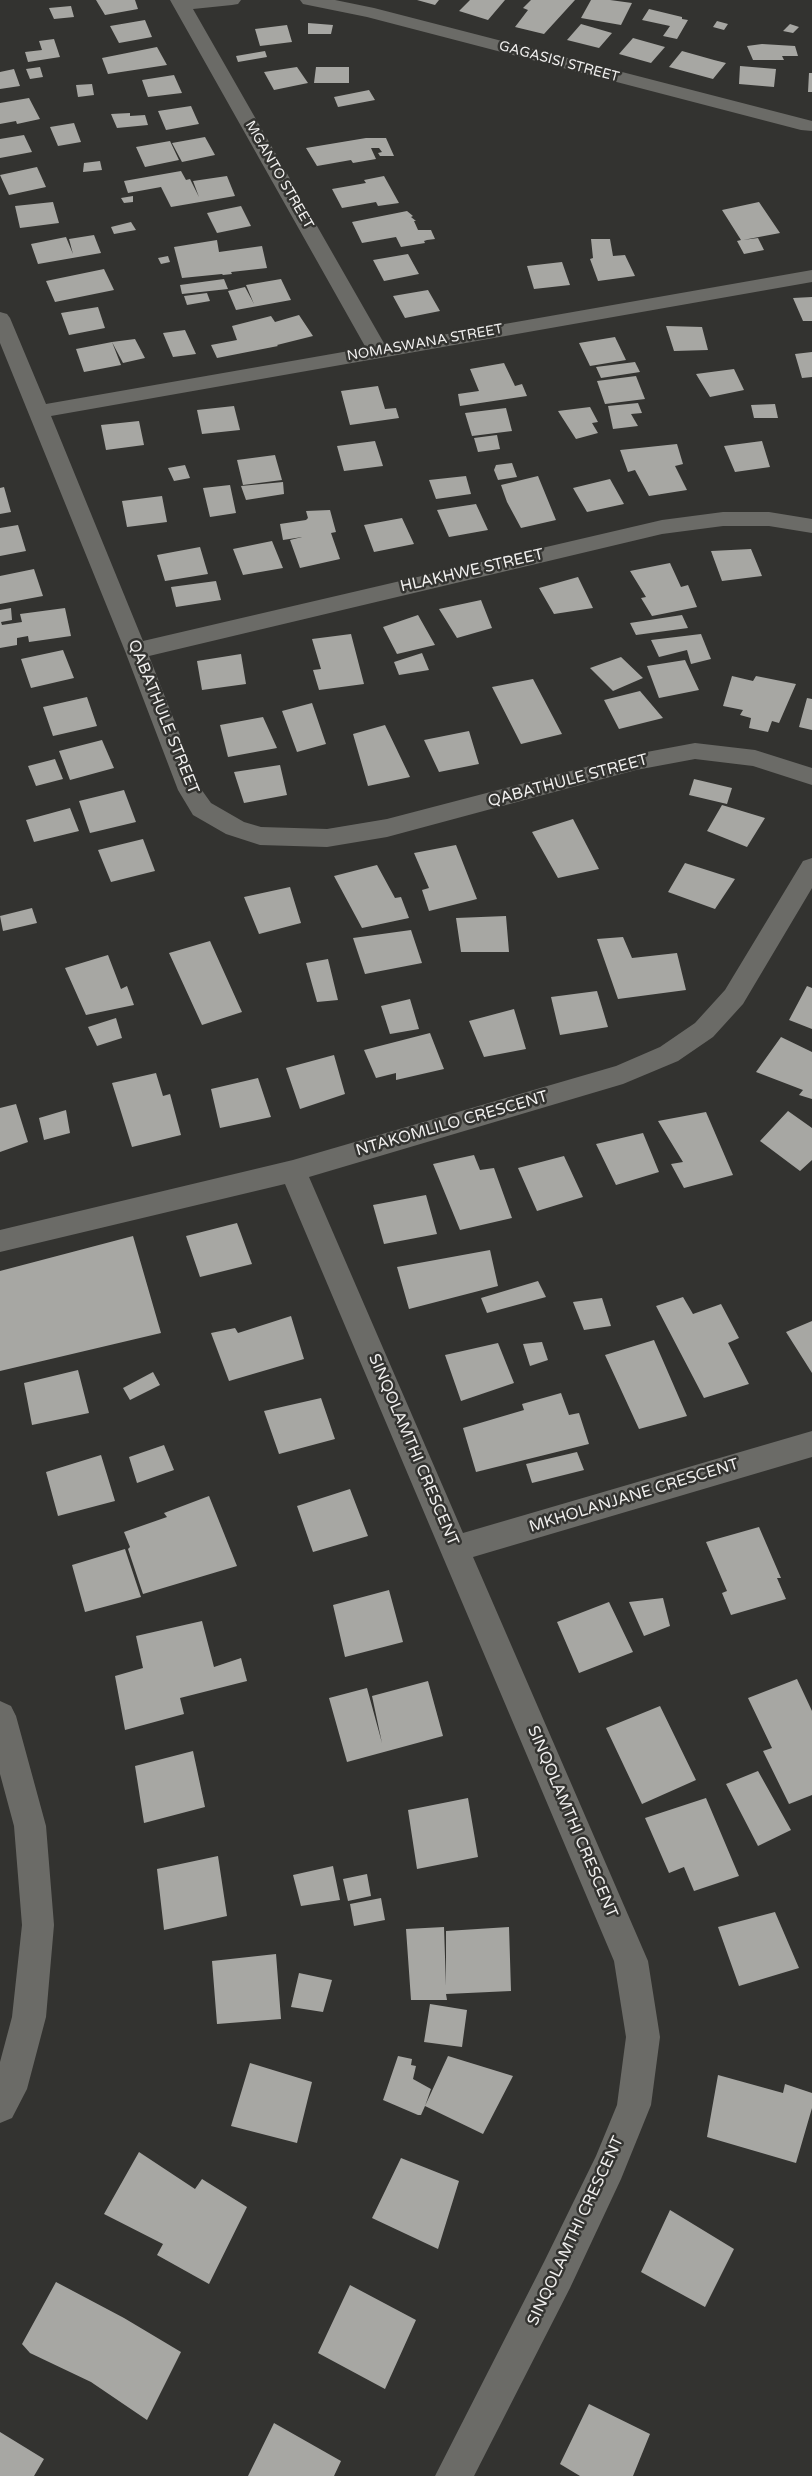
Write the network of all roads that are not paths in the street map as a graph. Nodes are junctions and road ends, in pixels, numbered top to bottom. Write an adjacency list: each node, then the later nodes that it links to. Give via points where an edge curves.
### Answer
1 (232, 0): 3 (street)
2 (309, 0): 4 (street, GAGASISI STREET, via 378,15)
3 (181, 2): 7 (street, MGANTO STREET)
4 (809, 130)
5 (812, 276): 7 (street, NOMASWANA STREET)
6 (0, 318): 8 (street, QABATHULE STREET)
7 (378, 351): 8 (street, NOMASWANA STREET)
8 (39, 412): 10 (street, QABATHULE STREET)
9 (812, 526): 10 (street, HLAKHWE STREET, via 769,519 723,519 662,527)
10 (136, 651): 11 (street, QABATHULE STREET, via 190,790 202,809 235,828 260,836 326,838 387,828 636,762 695,751 746,756)
11 (812, 777)
12 (812, 867): 13 (street, NTAKOMLILO CRESCENT, via 734,997 704,1030 669,1054 623,1074)
13 (292, 1171): 14 (street, NTAKOMLILO CRESCENT); 16 (street, SINQOLAMTHI CRESCENT)
14 (0, 1241)
15 (812, 1444): 16 (street, MKHOLANJANE CRESCENT)
16 (456, 1549): 19 (street, SINQOLAMTHI CRESCENT, via 631,1961 644,2037 634,2105 609,2168)
17 (0, 1716): 18 (street, via 30,1826 38,1926 30,2017 10,2089)
18 (0, 2106)
19 (454, 2476)

